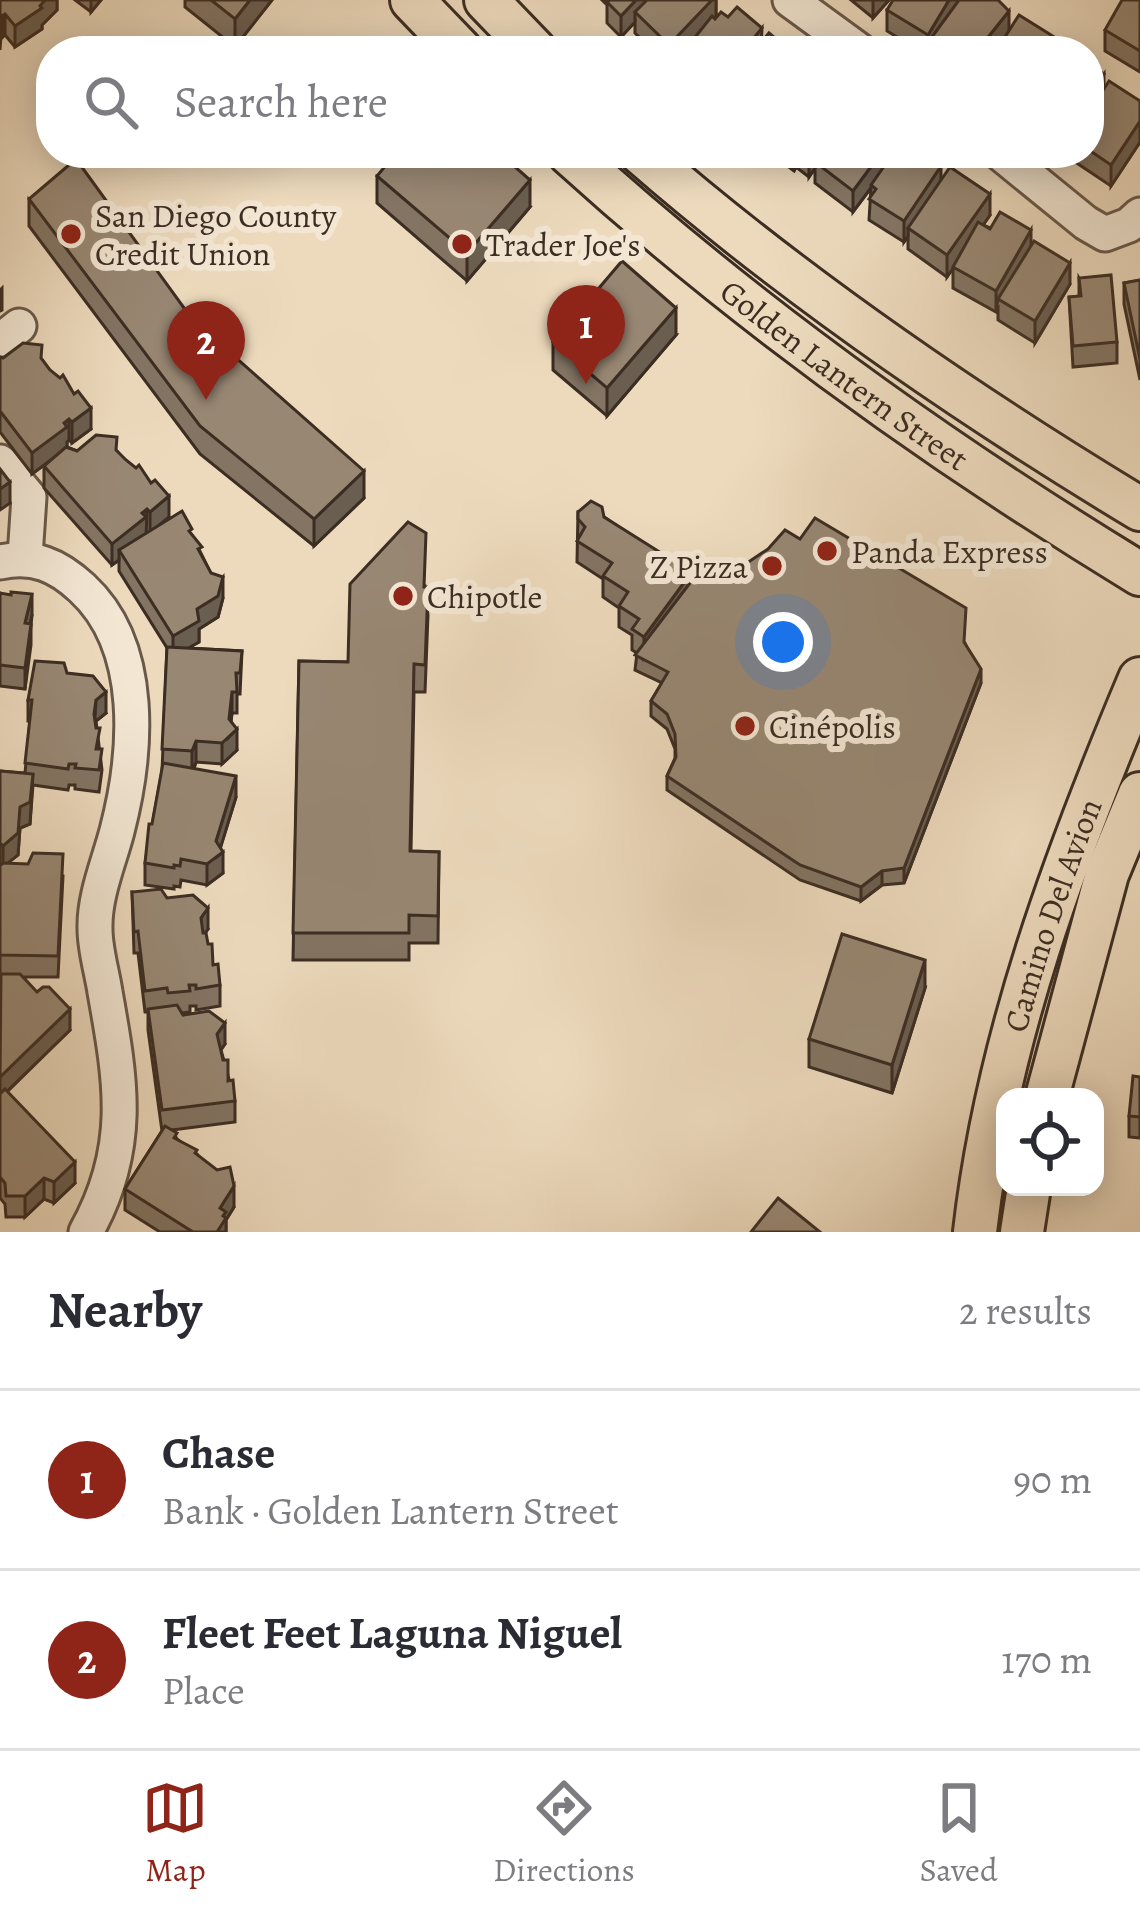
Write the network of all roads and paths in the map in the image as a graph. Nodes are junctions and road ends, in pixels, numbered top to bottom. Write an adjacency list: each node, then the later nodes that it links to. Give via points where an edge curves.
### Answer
1 (412, 0): 4 (main road)
2 (790, 0): 6 (street)
3 (499, 5): 5 (main road)
4 (447, 36)
5 (523, 36)
6 (839, 36)
7 (587, 168): 14 (main road, Golden Lantern Street, via 736,296)
8 (658, 168): 12 (main road, Golden Lantern Street, via 884,342)
9 (1018, 168): 10 (street, via 1106,234)
10 (1140, 215)
11 (0, 462): 13 (street, via 29,497)
12 (1140, 509)
13 (13, 560): 19 (street, via 62,570 91,597 118,636 129,680 127,771 94,927 122,1101 120,1141)
14 (1140, 574)
15 (1140, 679): 20 (main road, Camino Del Avion, via 1031,963 982,1168)
16 (1140, 794): 17 (main road, Camino Del Avion, via 1107,874)
17 (1049, 1088)
18 (1028, 1196): 21 (main road)
19 (86, 1232)
20 (975, 1232)
21 (1022, 1232)

